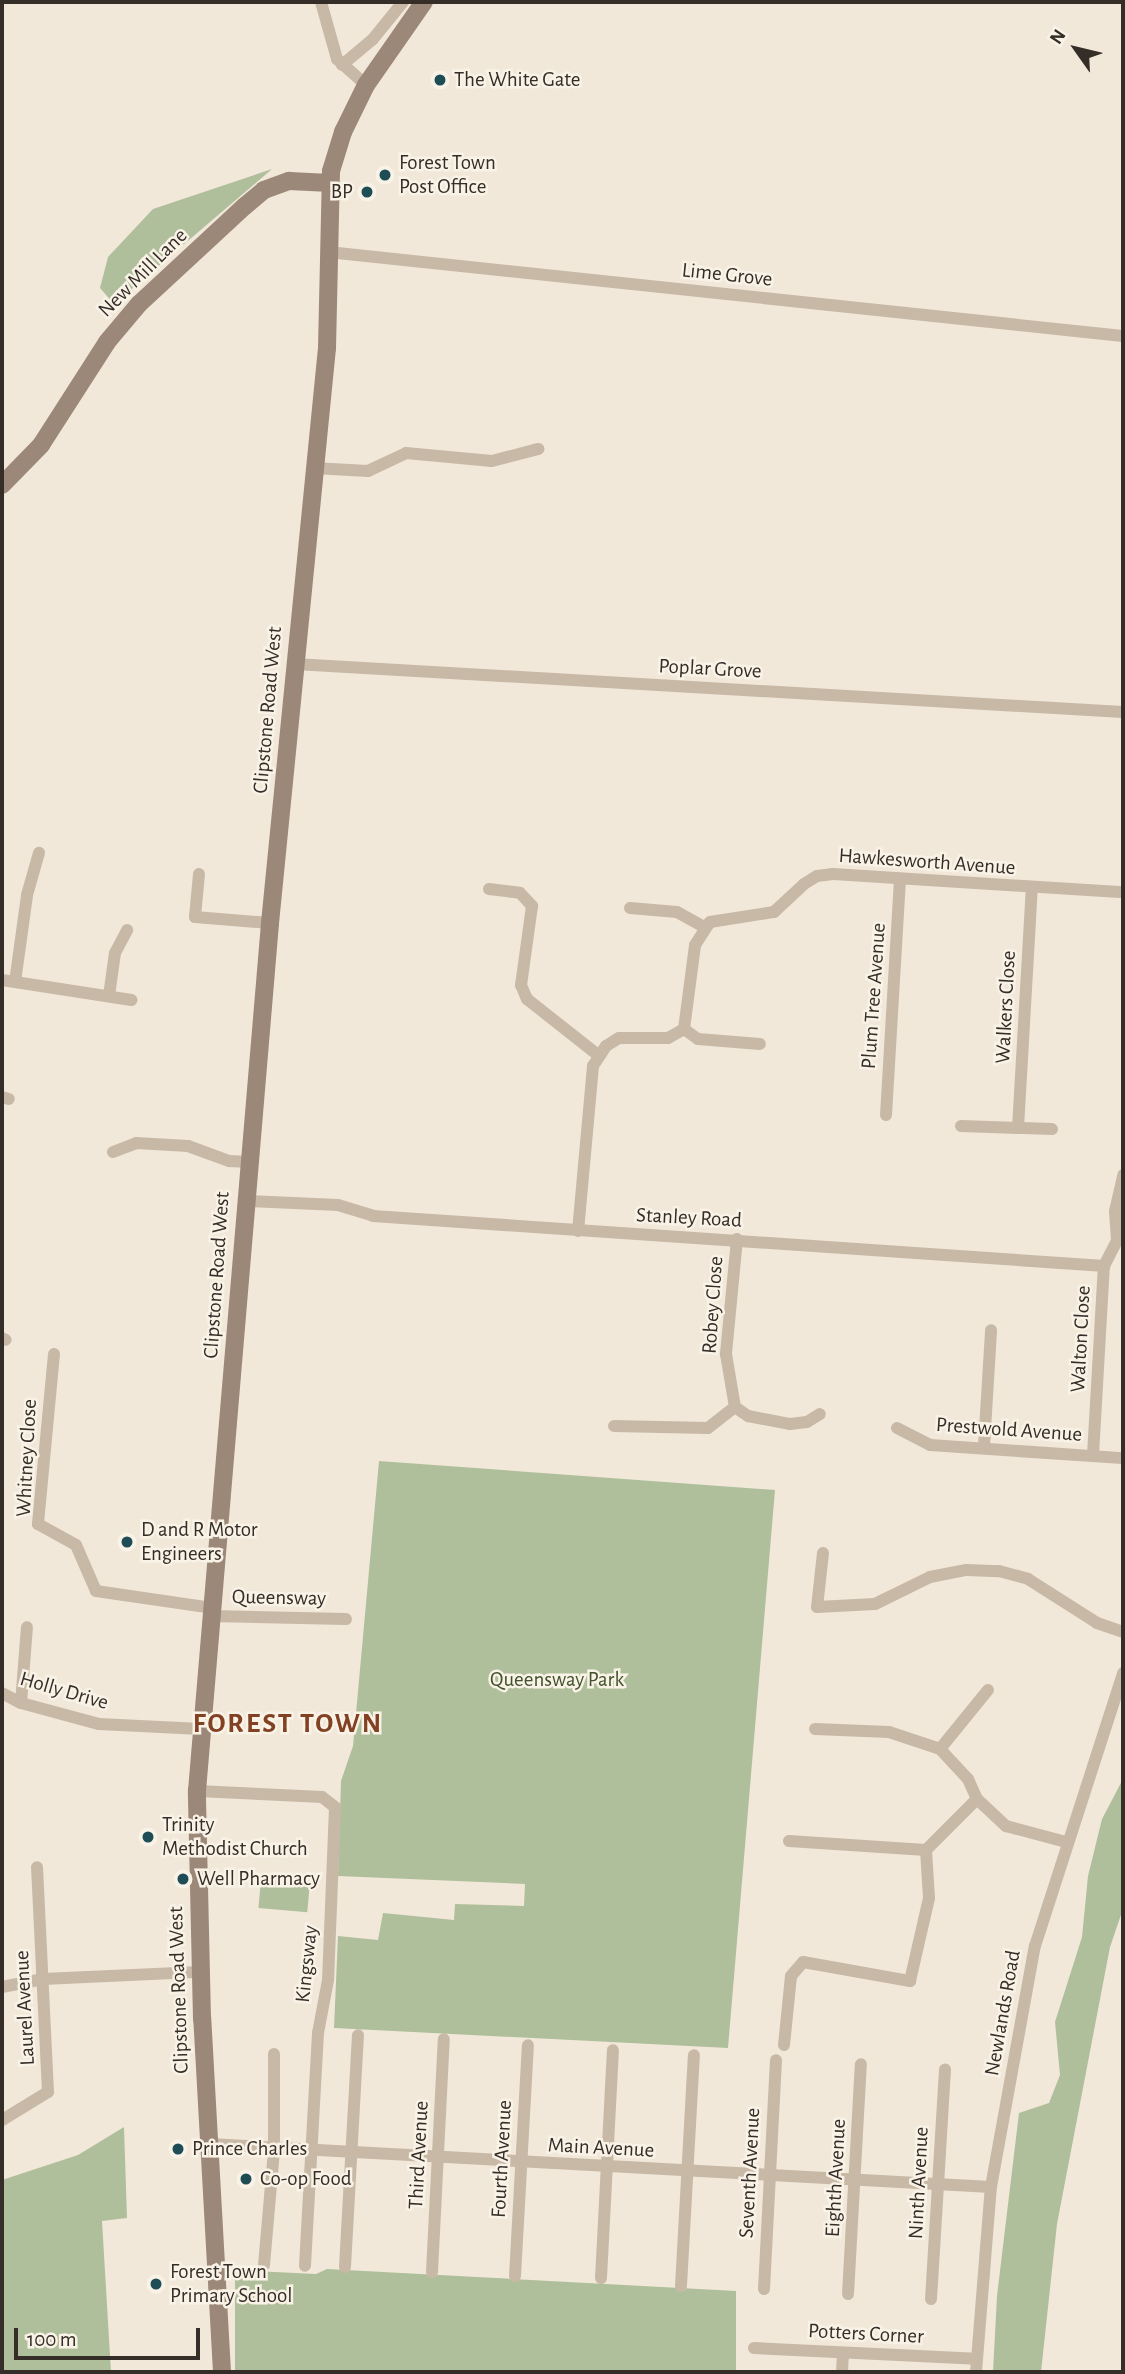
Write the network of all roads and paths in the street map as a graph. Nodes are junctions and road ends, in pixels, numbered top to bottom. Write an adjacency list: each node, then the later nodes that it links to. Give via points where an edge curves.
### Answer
1 (321, 2): 4 (street, via 328,37)
2 (403, 2): 4 (street)
3 (424, 2): 5 (main road, Clipstone Road West)
4 (342, 65): 5 (street)
5 (366, 86): 6 (main road, Clipstone Road West, via 343,132)
6 (330, 183): 7 (main road, Clipstone Road West); 11 (main road, New Mill Lane, via 289,181 264,190 245,206 139,304 107,342 41,445)
7 (328, 252): 8 (street, Lime Grove); 10 (main road, Clipstone Road West, via 327,348)
8 (1123, 336)
9 (538, 449): 10 (street, via 492,461 406,453 368,471)
10 (313, 468): 12 (main road, Clipstone Road West)
11 (2, 485)
12 (295, 664): 13 (street, Poplar Grove); 21 (main road, Clipstone Road West)
13 (1123, 712)
14 (39, 853): 25 (street, via 27,895)
15 (199, 874): 21 (street, via 195,917)
16 (900, 880): 17 (street, Hawkesworth Avenue); 22 (street, Hawkesworth Avenue, via 817,876 775,912 744,919 721,918); 31 (street, Plum Tree Avenue)
17 (1032, 888): 19 (street, Hawkesworth Avenue); 33 (street, Walkers Close)
18 (489, 889): 30 (street, via 520,892 532,906 522,985 527,999)
19 (1123, 892)
20 (630, 908): 22 (street, via 677,912)
21 (270, 923): 36 (main road, Clipstone Road West)
22 (704, 927): 28 (street, via 695,945)
23 (127, 930): 26 (street, via 116,953)
24 (2, 980): 25 (street)
25 (15, 982): 26 (street)
26 (109, 996): 27 (street)
27 (131, 1000)
28 (684, 1029): 29 (street, via 698,1039); 30 (street, via 668,1038 619,1038)
29 (760, 1044)
30 (598, 1055): 39 (street, via 591,1077)
31 (886, 1115)
32 (961, 1126): 33 (street)
33 (1018, 1128): 34 (street)
34 (1052, 1129)
35 (113, 1152): 36 (street, via 136,1143 187,1146)
36 (249, 1163): 38 (main road, Clipstone Road West)
37 (1123, 1175): 41 (street)
38 (246, 1201): 39 (street, Stanley Road, via 338,1205 373,1216); 53 (main road, Clipstone Road West)
39 (578, 1231): 40 (street, Stanley Road)
40 (737, 1240): 42 (street, Stanley Road); 45 (street, Robey Close, via 726,1354)
41 (1118, 1255): 42 (street)
42 (1104, 1266): 50 (street, Walton Close)
43 (991, 1330): 49 (street)
44 (54, 1354): 53 (street, Whitney Close, via 38,1524 76,1545 96,1591)
45 (735, 1406): 46 (street, via 748,1416 779,1423 807,1422); 47 (street, via 708,1428)
46 (820, 1414)
47 (614, 1426)
48 (897, 1428): 49 (street, Prestwold Avenue, via 930,1445)
49 (984, 1446): 50 (street, Prestwold Avenue)
50 (1093, 1455): 51 (street, Prestwold Avenue)
51 (1123, 1458)
52 (823, 1553): 56 (street, via 817,1607 875,1604 930,1577 966,1570 999,1571 1028,1579 1097,1623)
53 (211, 1612): 54 (street, Queensway); 61 (main road, Clipstone Road West)
54 (346, 1619)
55 (27, 1627): 60 (street)
56 (1123, 1632)
57 (1123, 1673): 67 (street, Newlands Road)
58 (988, 1690): 63 (street)
59 (2, 1693): 60 (street, Holly Drive)
60 (21, 1703): 61 (street, Holly Drive, via 99,1724)
61 (201, 1729): 64 (main road, Clipstone Road West)
62 (815, 1729): 63 (street, via 889,1732)
63 (940, 1749): 65 (street, via 968,1779)
64 (197, 1791): 70 (main road, Clipstone Road West); 86 (street, Kingsway, via 322,1797 335,1807)
65 (977, 1799): 67 (street, via 1006,1826); 68 (street)
66 (789, 1841): 68 (street)
67 (1066, 1842): 95 (street, Newlands Road, via 1035,1946)
68 (926, 1850): 76 (street, via 929,1898 910,1980 803,1962 791,1976)
69 (37, 1867): 71 (street, Laurel Avenue)
70 (200, 1972): 71 (street); 84 (main road, Clipstone Road West)
71 (43, 1979): 72 (street); 83 (street, Laurel Avenue, via 48,2092)
72 (2, 1987)
73 (358, 2035): 87 (street)
74 (444, 2039): 88 (street, Third Avenue)
75 (528, 2045): 89 (street, Fourth Avenue)
76 (784, 2045)
77 (612, 2050): 90 (street)
78 (274, 2054): 85 (street)
79 (694, 2055): 91 (street)
80 (776, 2060): 92 (street, Seventh Avenue)
81 (861, 2064): 93 (street, Eighth Avenue)
82 (945, 2069): 94 (street, Ninth Avenue)
83 (2, 2120)
84 (209, 2144): 85 (street, Main Avenue); 109 (main road, Clipstone Road West)
85 (274, 2151): 86 (street, Main Avenue); 96 (street)
86 (314, 2153): 87 (street, Main Avenue); 97 (street, Kingsway)
87 (352, 2155): 88 (street, Main Avenue); 98 (street)
88 (439, 2159): 89 (street, Main Avenue); 99 (street, Third Avenue)
89 (522, 2163): 90 (street, Main Avenue); 100 (street, Fourth Avenue)
90 (606, 2168): 91 (street, Main Avenue); 101 (street)
91 (687, 2172): 92 (street, Main Avenue); 102 (street)
92 (770, 2176): 93 (street, Main Avenue); 103 (street, Seventh Avenue)
93 (856, 2180): 94 (street, Main Avenue); 104 (street, Eighth Avenue)
94 (938, 2185): 95 (street, Main Avenue); 105 (street, Ninth Avenue)
95 (991, 2187): 108 (street, Newlands Road)
96 (264, 2265)
97 (305, 2266)
98 (345, 2267)
99 (432, 2272)
100 (515, 2276)
101 (601, 2278)
102 (681, 2286)
103 (764, 2289)
104 (848, 2294)
105 (931, 2299)
106 (754, 2348): 107 (street, Potters Corner)
107 (843, 2353): 108 (street, Potters Corner); 110 (street)
108 (976, 2366)
109 (222, 2372)
110 (842, 2372)

